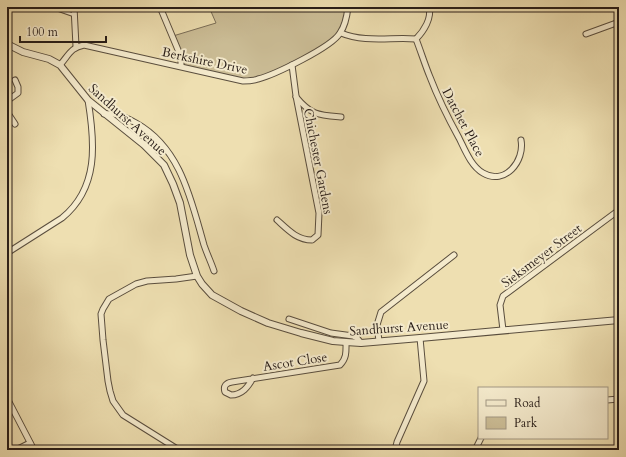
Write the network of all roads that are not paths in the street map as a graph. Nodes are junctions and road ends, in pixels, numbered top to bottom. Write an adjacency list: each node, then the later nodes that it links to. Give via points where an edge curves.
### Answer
1 (51, 7): 6 (lane)
2 (74, 7): 6 (street)
3 (160, 7): 15 (street, via 181,57)
4 (348, 7): 8 (street)
5 (429, 7): 10 (street, via 426,25)
6 (74, 16): 12 (street)
7 (619, 22): 9 (street)
8 (341, 33): 10 (street, via 371,39); 14 (street, Berkshire Drive, via 333,42)
9 (586, 34)
10 (416, 39): 24 (street, Datchet Place, via 438,96 475,167 489,176 499,177 507,174 519,161 522,152)
11 (7, 44): 13 (street)
12 (76, 46): 13 (street); 15 (street, Berkshire Drive, via 84,44)
13 (60, 64): 18 (street, Sandhurst Avenue)
14 (292, 64): 15 (street, Berkshire Drive, via 258,80 243,81); 17 (street, Chichester Gardens)
15 (181, 66)
16 (15, 80): 19 (street, via 18,93)
17 (296, 96): 22 (street, via 312,112); 26 (street, Chichester Gardens, via 319,213 318,235 312,240 298,237)
18 (88, 100): 21 (street, Sandhurst Avenue); 27 (street, via 93,152 90,176 81,198 62,218)
19 (7, 101)
20 (7, 112): 23 (street)
21 (104, 114): 29 (street, via 118,114 138,124 168,153 183,179); 30 (street, Sandhurst Avenue, via 144,145 164,165 180,203 190,255)
22 (341, 116)
23 (15, 124)
24 (521, 140)
25 (618, 212): 33 (street, Sieksmeyer Street, via 503,296 500,305)
26 (277, 220)
27 (8, 251)
28 (454, 255): 35 (street, via 381,312 377,325)
29 (214, 271)
30 (197, 276): 36 (street, Sandhurst Avenue, via 212,295 240,311 301,333); 47 (street, via 136,284 110,299 101,314 110,391 117,407 123,415)
31 (289, 319): 37 (street, via 331,333 353,336)
32 (619, 320): 33 (street, Sandhurst Avenue)
33 (502, 330): 34 (street, Sandhurst Avenue)
34 (420, 338): 35 (street, Sandhurst Avenue); 48 (street, via 424,380)
35 (379, 341): 37 (street, Sandhurst Avenue)
36 (346, 342): 37 (street, Sandhurst Avenue); 38 (street, Ascot Close, via 346,356 340,365)
37 (361, 342)
38 (253, 378): 38 (street, Ascot Close, via 227,383 224,387 225,392 230,395 240,394 246,390)
39 (7, 398): 42 (street)
40 (619, 399): 41 (street)
41 (608, 400)
42 (9, 409): 44 (street)
43 (480, 439): 49 (street)
44 (30, 443): 45 (street); 46 (street)
45 (16, 450)
46 (34, 450)
47 (179, 450)
48 (395, 450)
49 (475, 450)

